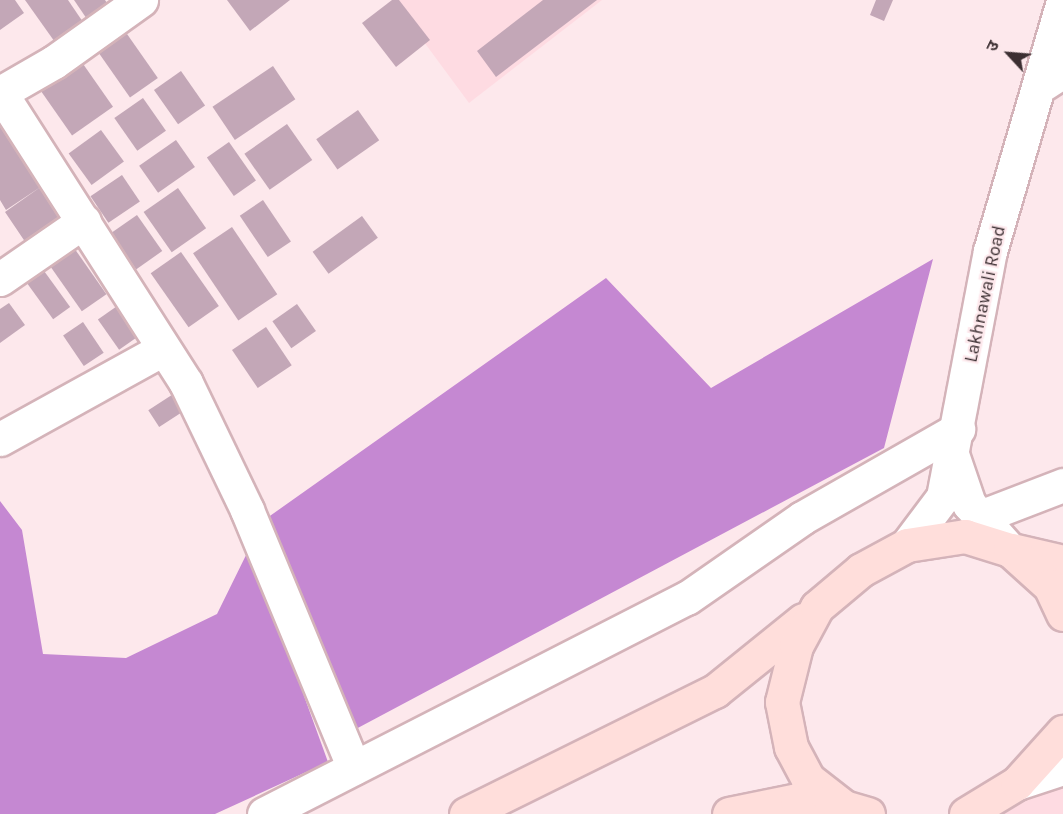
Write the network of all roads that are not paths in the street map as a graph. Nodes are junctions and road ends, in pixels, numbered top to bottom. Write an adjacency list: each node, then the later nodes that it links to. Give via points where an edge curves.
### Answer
1 (141, 0): 5 (street, via 54,62)
2 (1063, 2): 3 (street, Lakhnawali Road)
3 (1059, 31): 4 (street, Lakhnawali Road)
4 (1052, 79): 10 (street, Lakhnawali Road, via 990,251)
5 (0, 93): 6 (street)
6 (84, 221): 7 (street); 8 (street)
7 (0, 279)
8 (163, 349): 9 (street); 19 (street, via 186,383 248,510)
9 (0, 439)
10 (956, 443): 12 (street, via 969,504); 13 (street, Lakhnawali Road, via 943,497); 19 (street, via 802,518 687,598)
11 (1063, 485): 12 (street)
12 (980, 517): 14 (street)
13 (907, 545): 14 (main road, via 965,536); 16 (main road, via 861,570)
14 (1011, 550): 15 (main road); 17 (main road, via 1050,586)
15 (1063, 562)
16 (818, 607): 20 (main road, via 796,646 782,702 791,747 808,778); 23 (main road, via 767,653 715,691)
17 (1063, 614)
18 (1062, 741): 21 (main road, via 1017,783)
19 (354, 768): 22 (street)
20 (856, 810): 24 (main road, via 797,800)
21 (980, 810)
22 (264, 814)
23 (466, 814)
24 (729, 814)

